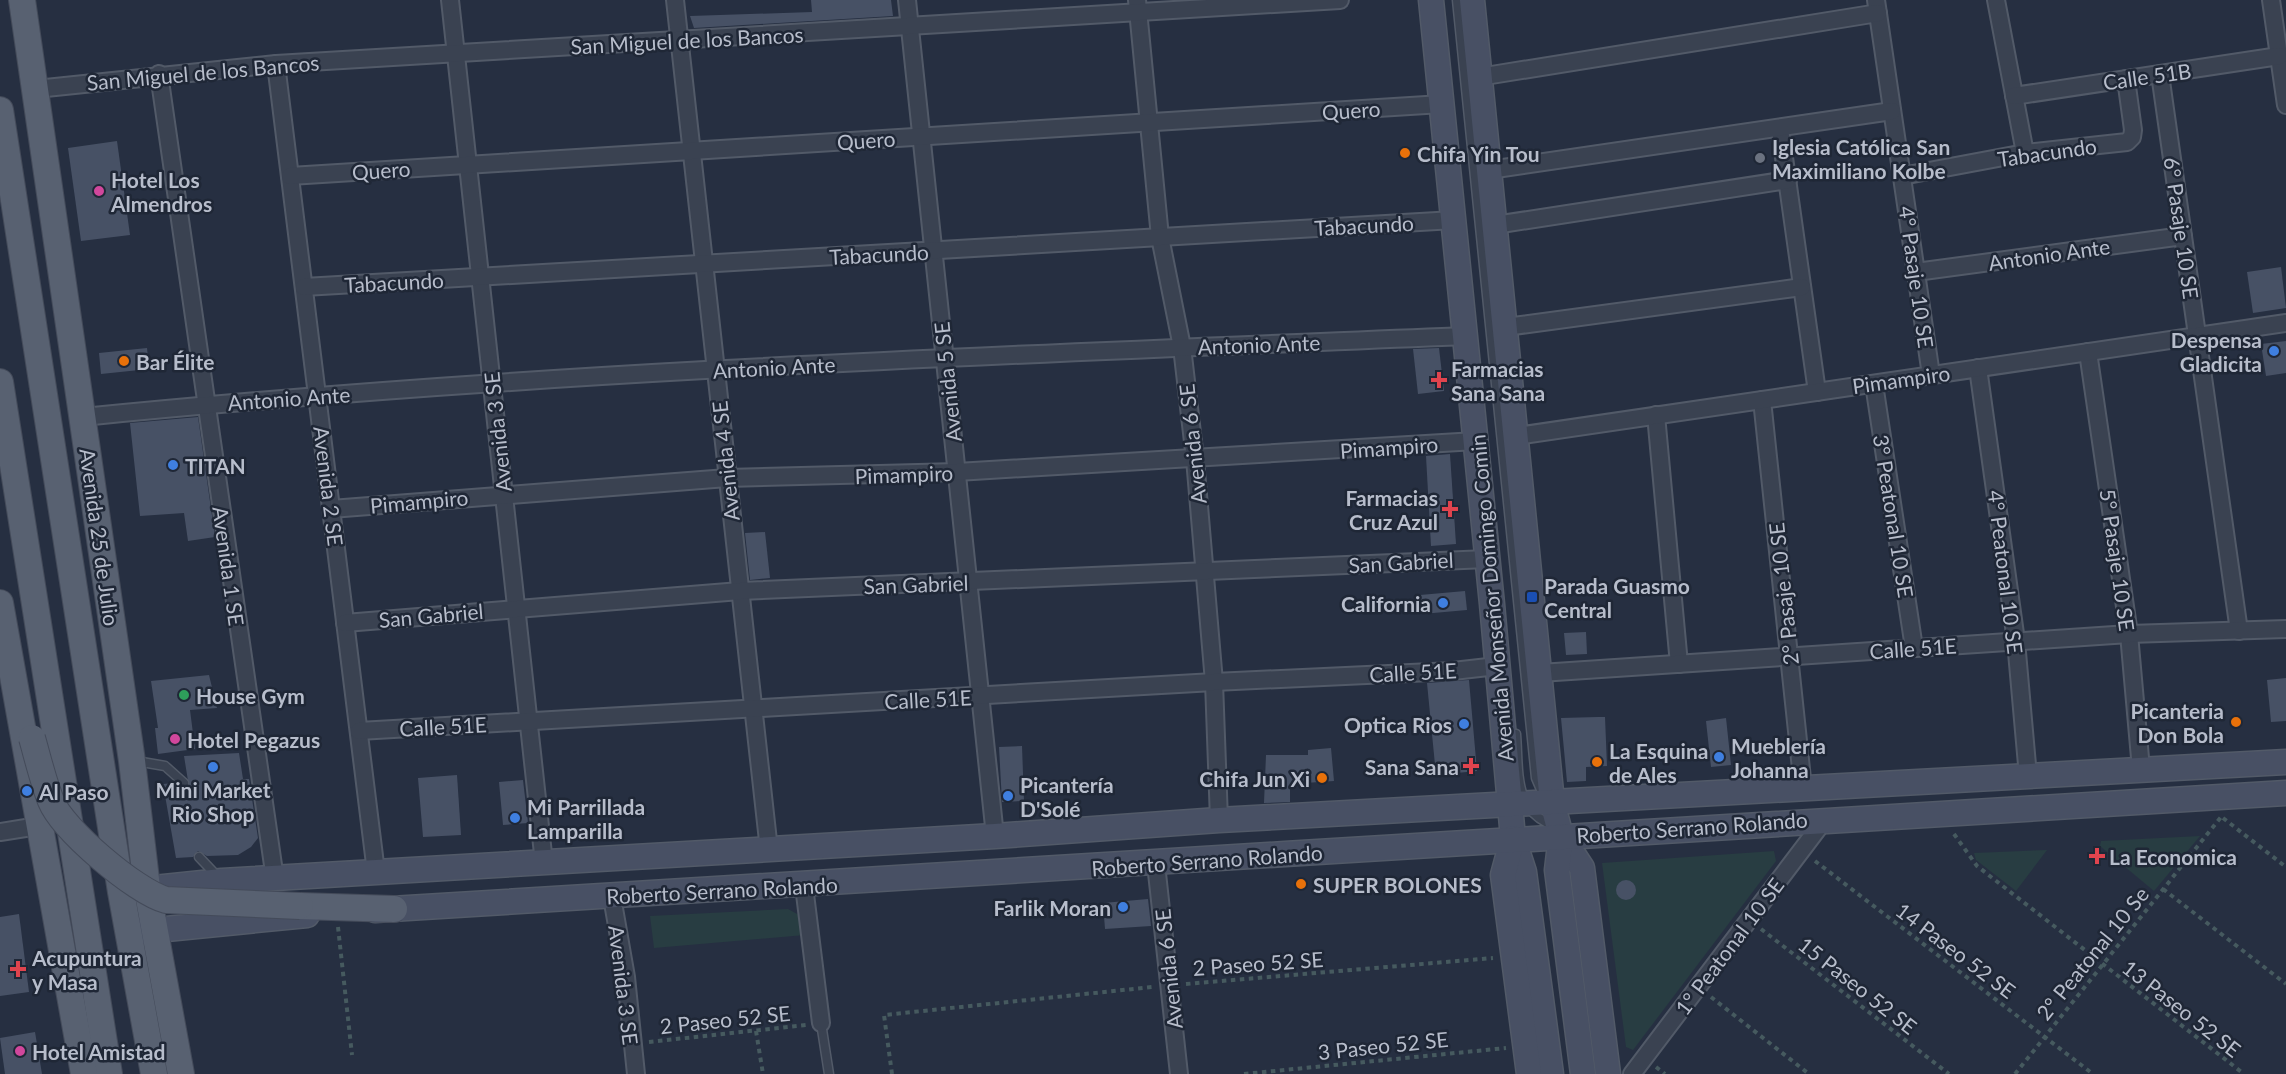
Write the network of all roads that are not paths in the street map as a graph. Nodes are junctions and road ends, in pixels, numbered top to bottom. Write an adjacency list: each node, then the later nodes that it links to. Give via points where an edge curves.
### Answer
1 (22, 0): 23 (main road, Avenida 25 de Julio)
2 (450, 0): 16 (street, Avenida 3 SE)
3 (675, 0): 15 (street, Avenida 4 SE)
4 (907, 0): 14 (street, Avenida 5 SE)
5 (1340, 0): 12 (street, San Miguel de los Bancos)
6 (1431, 0): 25 (main road, Avenida Monseñor Domingo Comin)
7 (1440, 0): 74 (lane, Avenida Monseñor Domingo Comin)
8 (1457, 0): 111 (lane, Avenida Monseñor Domingo Comin, via 1536,778)
9 (1472, 0): 21 (main road, Avenida Monseñor Domingo Comin)
10 (1996, 0): 24 (street)
11 (2271, 0): 17 (street)
12 (1137, 7): 14 (street, San Miguel de los Bancos); 29 (street, Avenida 6 SE)
13 (1877, 7): 21 (street); 28 (street, 4° Pasaje 10 SE)
14 (910, 27): 15 (street, San Miguel de los Bancos); 31 (street, Avenida 5 SE)
15 (679, 40): 16 (street, San Miguel de los Bancos); 32 (street, Avenida 4 SE)
16 (455, 53): 18 (street, San Miguel de los Bancos); 34 (street, Avenida 3 SE)
17 (2279, 56): 20 (street, Calle 51B); 26 (street)
18 (276, 64): 19 (street, San Miguel de los Bancos); 36 (street, Avenida 2 SE)
19 (159, 74): 23 (street, San Miguel de los Bancos); 65 (street, Avenida 1 SE)
20 (2160, 74): 22 (street, Calle 51B); 41 (street, 6° Pasaje 10 SE)
21 (1479, 77): 35 (main road, Avenida Monseñor Domingo Comin)
22 (2126, 79): 24 (street, Calle 51B); 33 (street, Tabacundo, via 2133,130 2127,141)
23 (36, 89): 68 (main road, Avenida 25 de Julio)
24 (2014, 96): 33 (street)
25 (1442, 104): 29 (street, Quero); 39 (main road, Avenida Monseñor Domingo Comin)
26 (2286, 105)
27 (0, 110): 129 (main road, Avenida 25 de Julio)
28 (1892, 111): 30 (street); 37 (street, 4° Pasaje 10 SE)
29 (1149, 122): 31 (street, Quero); 42 (street, Avenida 6 SE)
30 (1780, 129): 35 (street); 38 (street)
31 (921, 136): 32 (street, Quero); 43 (street, Avenida 5 SE)
32 (691, 151): 34 (street, Quero); 44 (street, Avenida 4 SE)
33 (2025, 153): 37 (street, Tabacundo)
34 (468, 165): 36 (street, Quero); 46 (street, Avenida 3 SE)
35 (1489, 170): 40 (main road, Avenida Monseñor Domingo Comin)
36 (290, 176): 47 (street, Avenida 2 SE)
37 (1902, 176): 45 (street, 4° Pasaje 10 SE)
38 (1788, 180): 40 (street); 48 (street)
39 (1454, 220): 42 (street, Tabacundo); 51 (main road, Avenida Monseñor Domingo Comin)
40 (1495, 225): 50 (main road, Avenida Monseñor Domingo Comin)
41 (2183, 236): 45 (street, Antonio Ante); 52 (street, 6° Pasaje 10 SE)
42 (1160, 237): 43 (street, Tabacundo); 53 (street, Avenida 6 SE)
43 (933, 250): 44 (street, Tabacundo); 55 (street, Avenida 5 SE)
44 (704, 264): 46 (street, Tabacundo); 57 (street, Avenida 4 SE)
45 (1916, 272): 58 (street, 4° Pasaje 10 SE)
46 (480, 277): 47 (street, Tabacundo); 61 (street, Avenida 3 SE)
47 (304, 287): 63 (street, Avenida 2 SE)
48 (1802, 287): 50 (street); 62 (street)
49 (2286, 323): 52 (street, Pimampiro)
50 (1506, 327): 69 (main road, Avenida Monseñor Domingo Comin)
51 (1466, 336): 53 (street, Antonio Ante); 70 (main road, Avenida Monseñor Domingo Comin)
52 (2197, 336): 54 (street, Pimampiro); 87 (street, 6° Pasaje 10 SE)
53 (1182, 347): 55 (street, Antonio Ante); 71 (street, Avenida 6 SE)
54 (2088, 352): 56 (street, Pimampiro); 88 (street, 5° Pasaje 10 SE)
55 (945, 358): 57 (street, Antonio Ante); 72 (street, Avenida 5 SE)
56 (1978, 368): 58 (street, Pimampiro); 89 (street, 4° Peatonal 10 SE)
57 (715, 370): 61 (street, Antonio Ante); 73 (street, Avenida 4 SE)
58 (1931, 375): 60 (street, Pimampiro)
59 (0, 382): 66 (main road)
60 (1874, 384): 62 (street, Pimampiro); 90 (street, 3° Peatonal 10 SE)
61 (492, 385): 63 (street, Antonio Ante); 75 (street, Avenida 3 SE)
62 (1817, 392): 64 (street, Pimampiro)
63 (317, 395): 65 (street, Antonio Ante); 77 (street, Avenida 2 SE)
64 (1762, 400): 67 (street, Pimampiro); 91 (street, 2° Pasaje 10 SE)
65 (205, 405): 68 (street, Antonio Ante); 125 (street, Avenida 1 SE)
66 (2, 410): 136 (main road)
67 (1656, 416): 69 (street, Pimampiro); 92 (street)
68 (83, 417): 102 (main road, Avenida 25 de Julio)
69 (1517, 436): 94 (main road, Avenida Monseñor Domingo Comin)
70 (1476, 441): 71 (street, Pimampiro); 78 (main road, Avenida Monseñor Domingo Comin)
71 (1195, 459): 72 (street, Pimampiro); 79 (street, Avenida 6 SE)
72 (957, 472): 73 (street, Pimampiro); 80 (street, Avenida 5 SE)
73 (727, 478): 75 (street, Pimampiro); 82 (street, Avenida 4 SE)
74 (1490, 478)
75 (503, 494): 77 (street, Pimampiro); 84 (street, Avenida 3 SE)
76 (1492, 501): 81 (lane, Avenida Monseñor Domingo Comin)
77 (331, 509): 85 (street, Avenida 2 SE)
78 (1487, 559): 79 (street, San Gabriel); 93 (main road, Avenida Monseñor Domingo Comin)
79 (1203, 571): 80 (street, San Gabriel); 96 (street, Avenida 6 SE)
80 (968, 582): 82 (street, San Gabriel); 97 (street, Avenida 5 SE)
81 (1500, 585)
82 (740, 591): 84 (street, San Gabriel); 98 (street, Avenida 4 SE)
83 (0, 603): 95 (main road)
84 (516, 607): 85 (street, San Gabriel); 99 (street, Avenida 3 SE)
85 (345, 622): 101 (street, Avenida 2 SE)
86 (2286, 629): 87 (street, Calle 51E)
87 (2239, 631): 88 (street, Calle 51E)
88 (2130, 634): 89 (street, Calle 51E); 104 (street, 5° Pasaje 10 SE)
89 (2016, 641): 90 (street, Calle 51E); 105 (street, 4° Peatonal 10 SE)
90 (1914, 648): 91 (street, Calle 51E)
91 (1791, 656): 92 (street, Calle 51E); 108 (street, 2° Pasaje 10 SE)
92 (1679, 664): 94 (street, Calle 51E)
93 (1497, 666): 96 (street, Calle 51E); 112 (main road, Avenida Monseñor Domingo Comin)
94 (1540, 673): 111 (main road, Avenida Monseñor Domingo Comin)
95 (13, 678): 115 (main road); 131 (main road, bridge, via 52,802 63,821 103,860 150,891 166,900)
96 (1214, 682): 97 (street, Calle 51E); 114 (street, Avenida 6 SE)
97 (980, 696): 98 (street, Calle 51E); 118 (street, Avenida 5 SE)
98 (753, 709): 99 (street, Calle 51E); 120 (street, Avenida 4 SE)
99 (528, 722): 101 (street, Calle 51E); 122 (street, Avenida 3 SE)
100 (1515, 728): 112 (lane, Avenida Monseñor Domingo Comin)
101 (359, 731): 124 (street, Avenida 2 SE)
102 (132, 761): 106 (lane, via 165,766); 128 (main road, Avenida 25 de Julio)
103 (2286, 762): 104 (main road, Roberto Serrano Rolando)
104 (2141, 769): 105 (main road, Roberto Serrano Rolando)
105 (2028, 776): 108 (main road, Roberto Serrano Rolando)
106 (184, 783)
107 (2286, 786): 117 (lane, Roberto Serrano Rolando)
108 (1803, 788): 111 (main road, Roberto Serrano Rolando)
109 (1930, 792): 111 (lane, Roberto Serrano Rolando, via 1572,810)
110 (2286, 793): 113 (main road, Roberto Serrano Rolando)
111 (1552, 802): 112 (main road, Roberto Serrano Rolando); 117 (main road, Avenida Monseñor Domingo Comin)
112 (1517, 804): 114 (main road, Roberto Serrano Rolando); 117 (lane, Roberto Serrano Rolando); 119 (main road, Avenida Monseñor Domingo Comin)
113 (1826, 818): 117 (main road, Roberto Serrano Rolando); 146 (street, 1° Peatonal 10 SE)
114 (1219, 820): 118 (main road, Roberto Serrano Rolando)
115 (38, 826): 116 (street); 135 (main road)
116 (0, 832)
117 (1560, 832): 119 (main road, Roberto Serrano Rolando); 144 (main road, via 1557,870); 145 (main road, via 1582,868)
118 (995, 836): 120 (main road, Roberto Serrano Rolando)
119 (1513, 838): 123 (main road, Roberto Serrano Rolando); 142 (main road, via 1503,875); 143 (main road, via 1524,873)
120 (769, 850): 122 (main road, Roberto Serrano Rolando)
121 (199, 857): 126 (lane)
122 (544, 863): 124 (main road, Roberto Serrano Rolando)
123 (1156, 864): 127 (main road, Roberto Serrano Rolando); 141 (street, Avenida 6 SE)
124 (376, 873): 125 (main road, Roberto Serrano Rolando)
125 (275, 879): 126 (main road, Roberto Serrano Rolando)
126 (222, 881): 128 (main road, Roberto Serrano Rolando)
127 (804, 886): 130 (main road, Roberto Serrano Rolando); 134 (street)
128 (147, 888): 129 (main road, Roberto Serrano Rolando); 132 (main road, Avenida 25 de Julio)
129 (121, 892): 133 (main road, Avenida 25 de Julio)
130 (612, 897): 131 (main road, Roberto Serrano Rolando); 139 (street, Avenida 3 SE, via 626,977)
131 (394, 909): 132 (main road, Roberto Serrano Rolando)
132 (154, 930): 133 (main road, Roberto Serrano Rolando); 138 (main road, Avenida 25 de Julio)
133 (129, 933): 137 (main road, Avenida 25 de Julio)
134 (821, 1023): 140 (lane)
135 (84, 1074)
136 (109, 1074)
137 (154, 1074)
138 (181, 1074)
139 (636, 1074)
140 (829, 1074)
141 (1179, 1074)
142 (1529, 1074)
143 (1551, 1074)
144 (1583, 1074)
145 (1608, 1074)
146 (1632, 1074)

